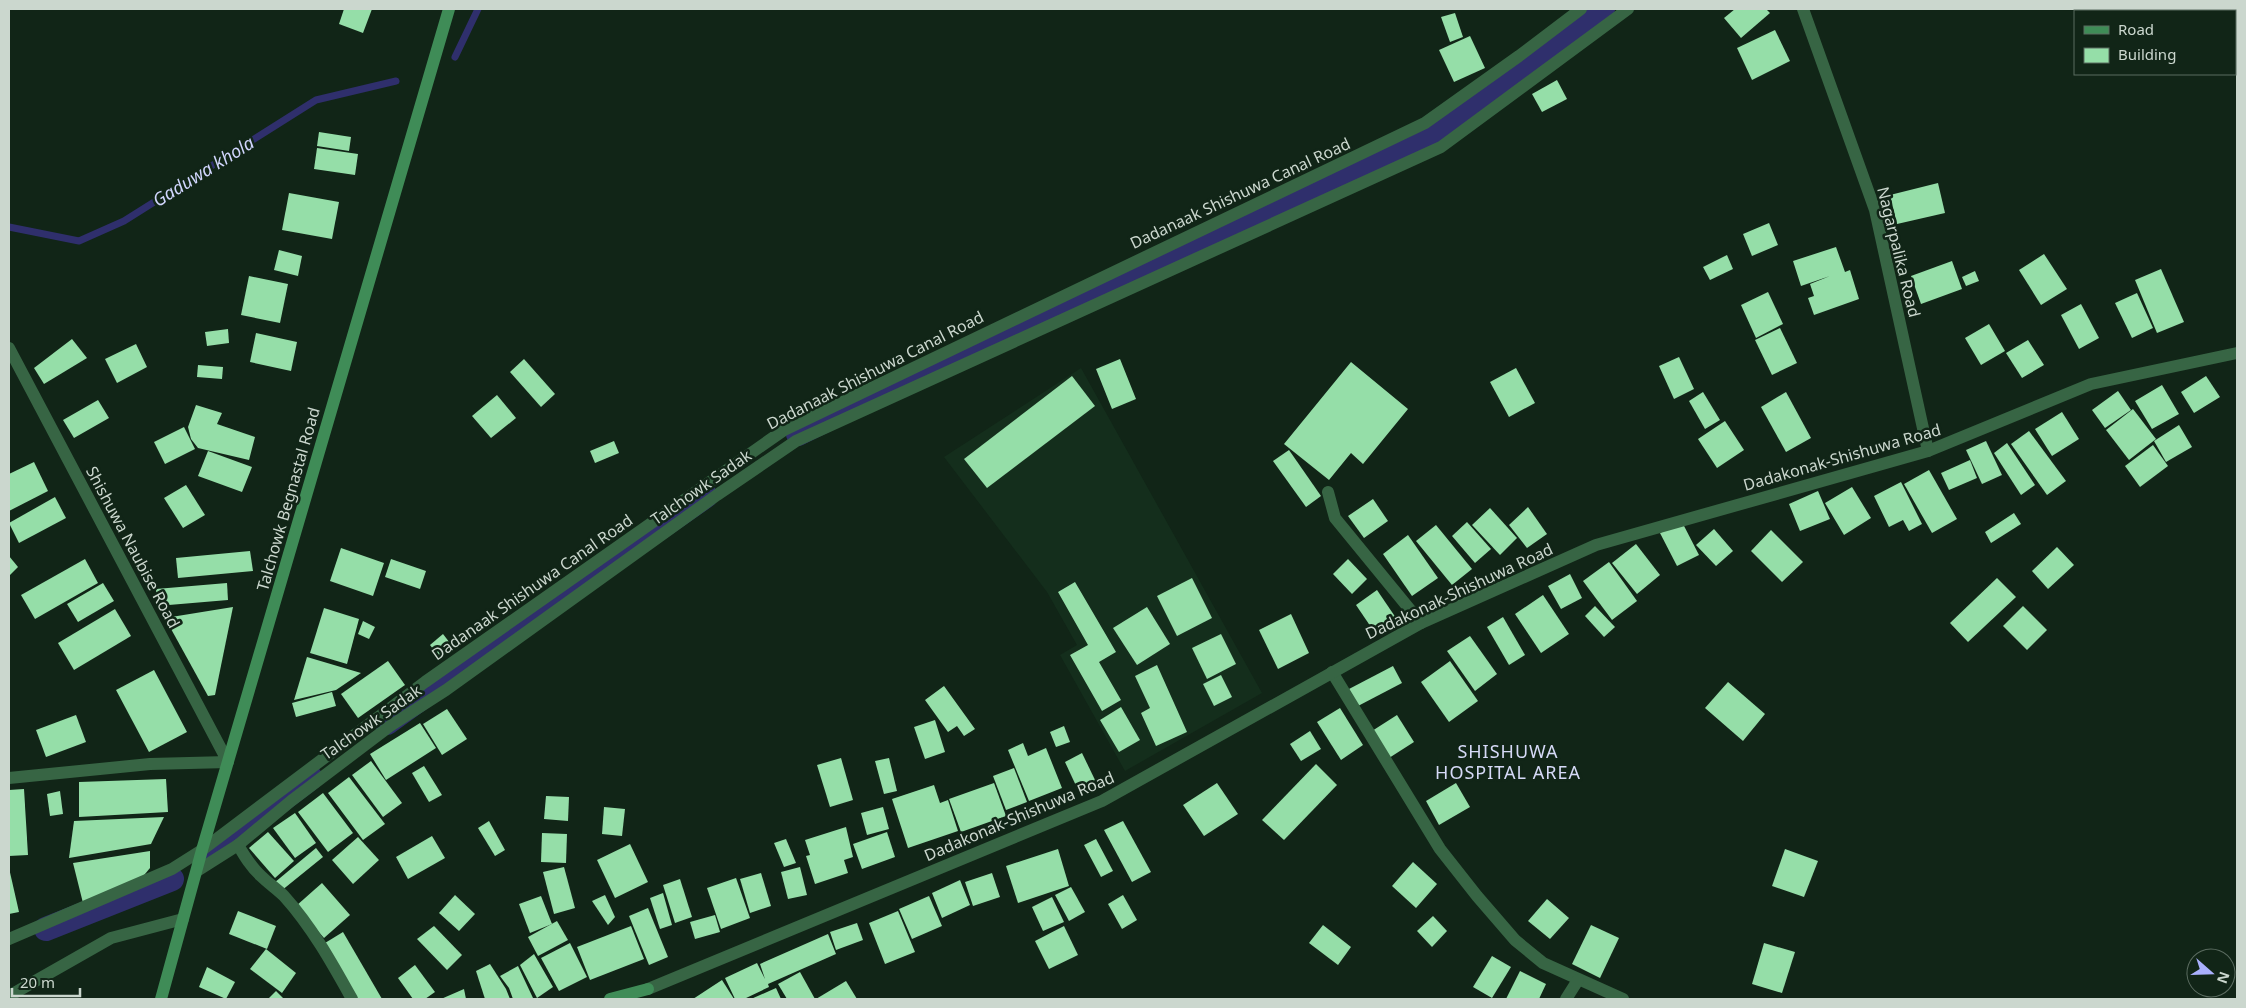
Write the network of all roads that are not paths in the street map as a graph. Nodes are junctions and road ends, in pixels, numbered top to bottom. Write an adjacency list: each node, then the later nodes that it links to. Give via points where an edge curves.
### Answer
1 (449, 9): 12 (main road, Talchowk Begnastal Road)
2 (1582, 9): 15 (street, Dadanaak Shishuwa Canal Road, via 1425,123 784,430 425,682)
3 (1628, 9): 7 (street, Dadanaak Shishuwa Canal Road, via 1442,147)
4 (1803, 9): 8 (street, Nagarpalika Road, via 1875,210)
5 (9, 348): 12 (street, Shishuwa Naubise Road)
6 (2237, 352): 8 (street, Dadakonak-Shishuwa Road, via 2091,384)
7 (796, 441): 14 (street, Talchowk Sadak, via 684,517 446,690 390,726)
8 (1928, 451): 10 (street, Dadakonak-Shishuwa Road, via 1596,545)
9 (1328, 492): 10 (street, via 1334,518)
10 (1422, 623): 11 (street, Dadakonak-Shishuwa Road)
11 (1332, 672): 19 (street, via 1440,849 1477,896 1515,940 1543,963); 20 (street, Dadakonak-Shishuwa Road, via 1102,801)
12 (228, 762): 13 (street, via 150,764); 15 (main road, Talchowk Begnastal Road)
13 (9, 778)
14 (238, 846): 16 (street, Talchowk Sadak); 23 (street, via 247,862 303,918)
15 (202, 850): 16 (main road, Talchowk Begnastal Road); 18 (street, Dadanaak Shishuwa Canal Road, via 172,869)
16 (196, 871): 17 (main road, Talchowk Begnastal Road)
17 (183, 919): 21 (street, via 112,938); 22 (main road, Talchowk Begnastal Road)
18 (9, 939)
19 (1578, 980): 25 (street); 26 (street)
20 (644, 994): 24 (main road)
21 (9, 996)
22 (161, 999)
23 (352, 999)
24 (610, 999)
25 (1566, 999)
26 (1623, 999)

